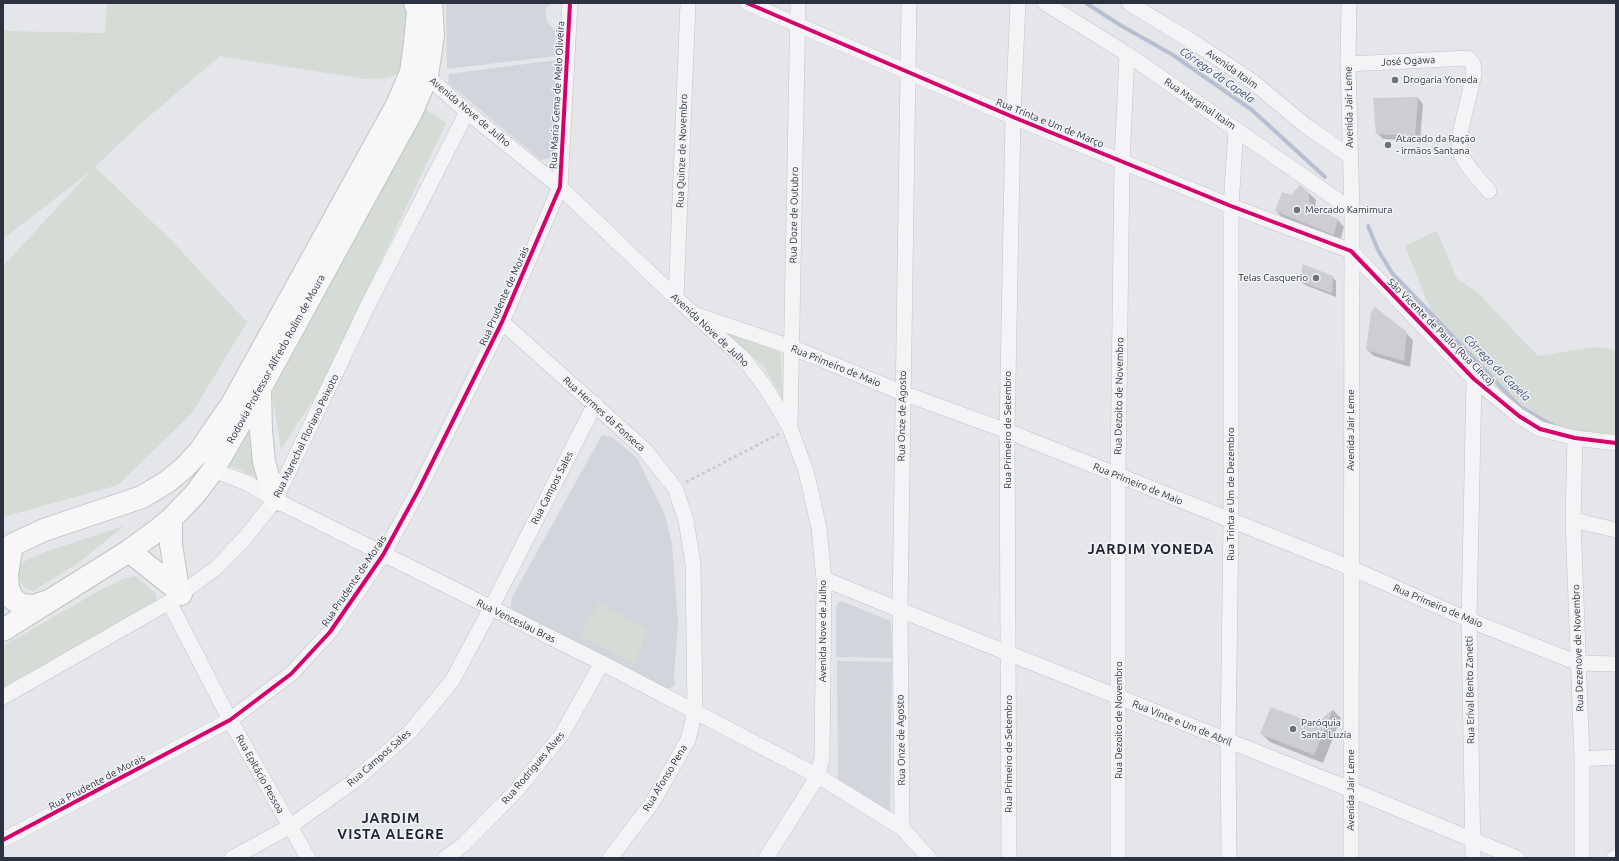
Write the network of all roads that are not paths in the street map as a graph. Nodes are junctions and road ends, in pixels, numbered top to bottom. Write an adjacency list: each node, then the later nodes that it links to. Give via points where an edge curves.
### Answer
1 (415, 3): 46 (main road, Rodovia Professor Alfredo Rolim de Moura, via 418,11 411,72 397,105 232,404 199,452 173,478 142,497 44,530)
2 (431, 3): 16 (main road, Rodovia Professor Alfredo Rolim de Moura, via 434,35)
3 (570, 3): 22 (street, Rua Maria Gema de Melo Oliveira)
4 (688, 3): 27 (street, Rua Quinze de Novembro)
5 (747, 3): 12 (street, Rua Trinta e Um de Março)
6 (798, 3): 12 (street, Rua Doze de Outubro)
7 (909, 3): 15 (street, Rua Onze de Agosto)
8 (1018, 3): 18 (street, Rua Primeiro de Setembro)
9 (1045, 3): 13 (street, Rua Marginal Itaim)
10 (1129, 3): 20 (street, Avenida Itaim, via 1253,82 1306,126)
11 (1349, 3): 14 (street, Avenida Jair Leme)
12 (798, 24): 15 (street, Rua Trinta e Um de Março); 30 (street, Rua Doze de Outubro)
13 (1127, 54): 19 (street, Rua Marginal Itaim); 21 (street, Rua Dezoito de Novembro)
14 (1348, 64): 20 (street, Avenida Jair Leme); 23 (street, José Ogawa, via 1468,58 1473,64 1474,74 1459,138 1461,154)
15 (906, 72): 18 (street, Rua Trinta e Um de Março); 33 (street, Rua Onze de Agosto)
16 (427, 76): 17 (street, Avenida Nove de Julho); 32 (main road, Rodovia Professor Alfredo Rolim de Moura, via 412,111)
17 (467, 112): 22 (street, Avenida Nove de Julho); 41 (street, Rua Marechal Floriano Peixoto, via 368,305)
18 (1013, 117): 21 (street, Rua Trinta e Um de Março); 36 (street, Rua Primeiro de Setembro)
19 (1236, 129): 24 (street, Rua Trinta e Um de Dezembro); 25 (street, Rua Marginal Itaim)
20 (1350, 156): 25 (street, Avenida Jair Leme)
21 (1122, 162): 24 (street, Rua Trinta e Um de Março); 40 (street, Rua Dezoito de Novembro)
22 (560, 187): 27 (street, Avenida Nove de Julho); 29 (street, Rua Prudente de Morais)
23 (1489, 191)
24 (1231, 206): 26 (street, Rua Trinta e Um de Março); 43 (street, Rua Trinta e Um de Dezembro)
25 (1352, 210): 26 (street, Avenida Jair Leme)
26 (1351, 251): 31 (street, São Vicente de Paulo (Rua Cinco)); 49 (street, Avenida Jair Leme)
27 (676, 298): 28 (street, Avenida Nove de Julho)
28 (694, 314): 30 (street, Rua Primeiro de Maio); 35 (street, Avenida Nove de Julho, via 744,359 766,388)
29 (502, 322): 34 (street, Rua Hermes da Fonseca); 48 (street, Rua Prudente de Morais, via 420,489)
30 (791, 347): 33 (street, Rua Primeiro de Maio); 35 (street, Rua Doze de Outubro)
31 (1474, 379): 37 (street, São Vicente de Paulo (Rua Cinco), via 1519,416 1540,429); 55 (street, Rua Erival Bento Zanetti)
32 (260, 389): 39 (main road, Rodovia Professor Alfredo Rolim de Moura); 41 (main road, via 264,462)
33 (903, 393): 36 (street, Rua Primeiro de Maio); 54 (street, Rua Onze de Agosto)
34 (595, 404): 53 (street, Rua Campos Sales); 63 (street, Rua Hermes da Fonseca, via 644,449 675,488 686,520 693,564)
35 (790, 428): 50 (street, Avenida Nove de Julho, via 806,472 819,528)
36 (1007, 431): 40 (street, Rua Primeiro de Maio); 57 (street, Rua Primeiro de Setembro)
37 (1575, 438): 38 (street, São Vicente de Paulo (Rua Cinco)); 44 (street, Rua Dezenove de Novembro)
38 (1616, 443)
39 (213, 470): 41 (street, Rua Venceslau Bras, via 247,483); 42 (main road, Rodovia Professor Alfredo Rolim de Moura)
40 (1118, 476): 43 (street, Rua Primeiro de Maio); 62 (street, Rua Dezoito de Novembro)
41 (275, 500): 48 (street, Rua Venceslau Bras); 51 (street, Rua Marechal Floriano Peixoto, via 245,538 216,568)
42 (171, 519): 47 (main road, Rodovia Professor Alfredo Rolim de Moura); 51 (main road)
43 (1231, 520): 49 (street, Rua Primeiro de Maio); 65 (street, Rua Trinta e Um de Dezembro)
44 (1573, 520): 45 (street); 59 (street, Rua Dezenove de Novembro)
45 (1616, 530)
46 (8, 550): 52 (main road, via 8,588 12,598 21,605 34,606)
47 (129, 551): 51 (main road); 52 (main road, Rodovia Professor Alfredo Rolim de Moura)
48 (383, 555): 53 (street, Rua Venceslau Bras); 64 (street, Rua Prudente de Morais, via 330,632 291,674)
49 (1351, 568): 55 (street, Rua Primeiro de Maio); 69 (street, Avenida Jair Leme)
50 (824, 578): 54 (street, Rua Vinte e Um de Abril); 68 (street, Avenida Nove de Julho, via 822,757)
51 (176, 596): 61 (street, Rua Marechal Floriano Peixoto); 64 (street, Rua Epitácio Pessoa)
52 (50, 601): 56 (main road, Rodovia Professor Alfredo Rolim de Moura)
53 (491, 608): 58 (street, Rua Venceslau Bras); 70 (street, Rua Campos Sales, via 452,681 410,732 354,781)
54 (900, 610): 57 (street, Rua Vinte e Um de Abril); 71 (street, Rua Onze de Agosto)
55 (1469, 620): 59 (street, Rua Primeiro de Maio); 73 (street, Rua Erival Bento Zanetti)
56 (3, 630)
57 (1008, 653): 62 (street, Rua Vinte e Um de Abril); 80 (street, Rua Primeiro de Setembro)
58 (602, 663): 63 (street, Rua Venceslau Bras); 76 (street, Rua Rodrigues Alves, via 562,734 517,790 463,845)
59 (1578, 663): 60 (street); 67 (street, Rua Dezenove de Novembro)
60 (1616, 664)
61 (3, 697)
62 (1119, 697): 65 (street, Rua Vinte e Um de Abril); 81 (street, Rua Dezoito de Novembro)
63 (695, 711): 68 (street, Rua Venceslau Bras); 77 (street, Rua Afonso Pena, via 688,740 652,803)
64 (230, 720): 70 (street, Rua Epitácio Pessoa); 72 (street, Rua Prudente de Morais)
65 (1228, 742): 69 (street, Rua Vinte e Um de Abril); 82 (street, Rua Trinta e Um de Dezembro)
66 (1616, 757): 67 (street)
67 (1582, 759): 86 (street, Rua Dezenove de Novembro)
68 (818, 776): 71 (street); 78 (street)
69 (1352, 790): 73 (street, Rua Vinte e Um de Abril); 83 (street, Avenida Jair Leme)
70 (289, 827): 74 (street, Rua Campos Sales); 75 (street, Rua Epitácio Pessoa)
71 (902, 828): 79 (street)
72 (3, 840)
73 (1473, 840): 84 (street, Rua Erival Bento Zanetti); 85 (street, Rua Vinte e Um de Abril)
74 (232, 858)
75 (308, 858)
76 (446, 858)
77 (610, 858)
78 (766, 858)
79 (929, 858)
80 (1009, 858)
81 (1118, 858)
82 (1229, 858)
83 (1351, 858)
84 (1473, 858)
85 (1517, 858)
86 (1582, 858)

